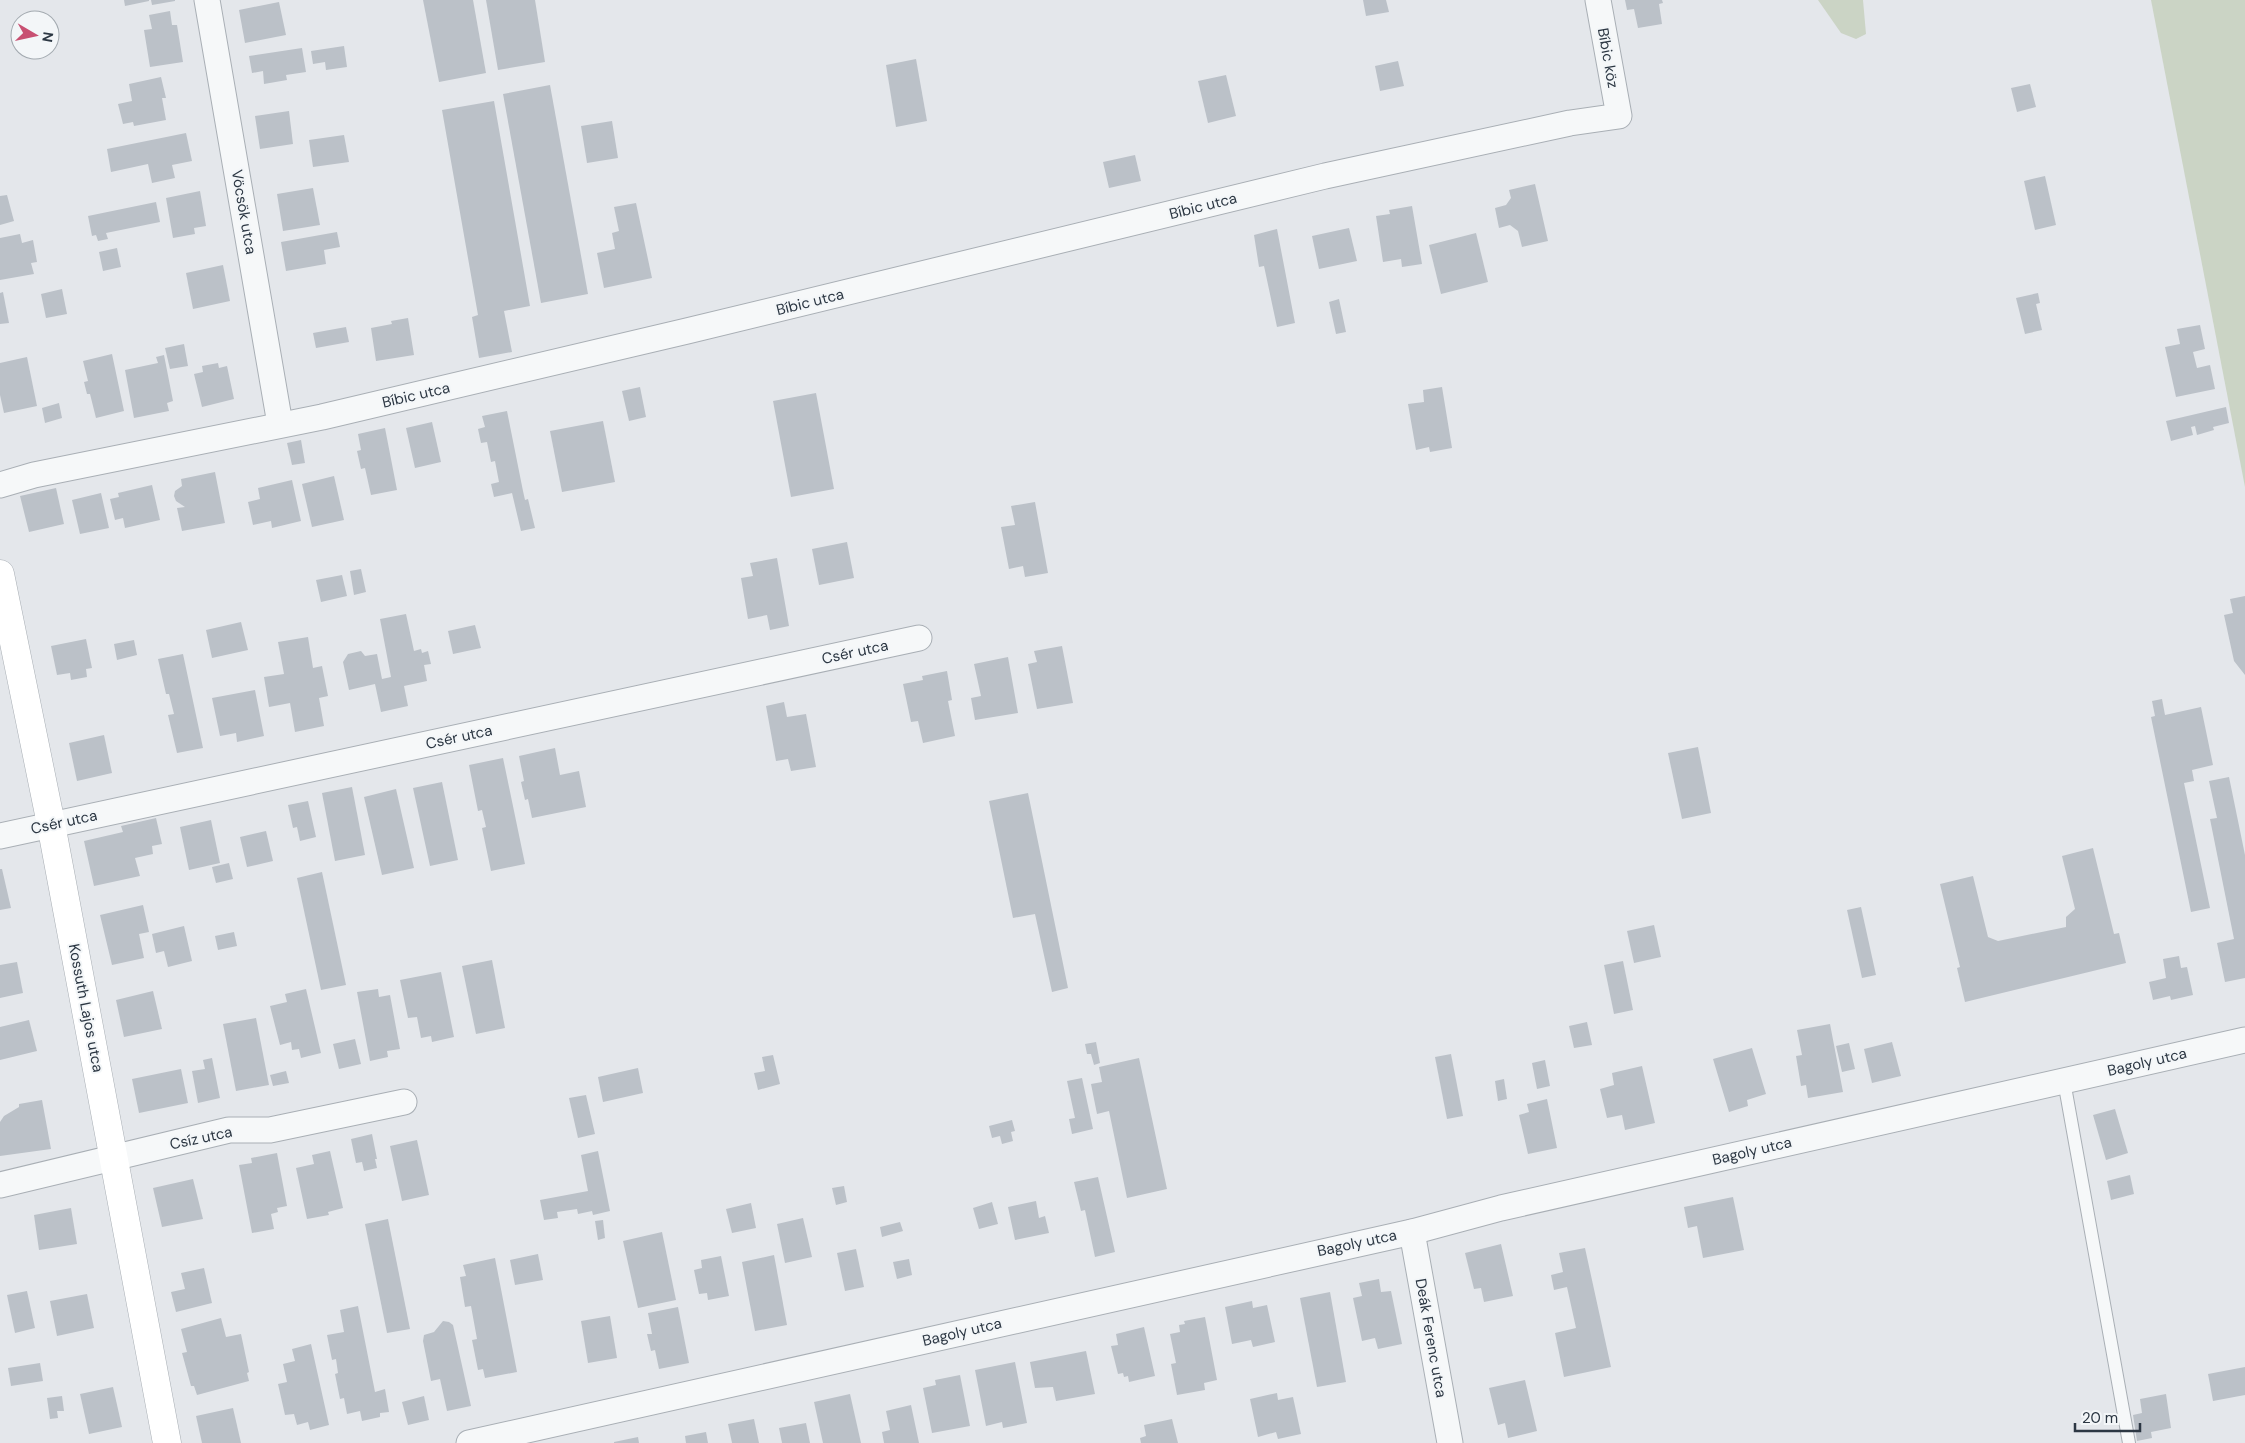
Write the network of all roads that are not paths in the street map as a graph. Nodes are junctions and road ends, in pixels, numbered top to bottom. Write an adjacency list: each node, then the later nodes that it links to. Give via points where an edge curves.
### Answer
1 (207, 0): 4 (street, Vöcsök utca)
2 (1598, 0): 3 (street, Bíbic köz)
3 (1619, 116): 4 (street, Bíbic utca, via 1570,123 1325,176 687,331 322,417)
4 (280, 424): 5 (street, Bíbic utca, via 34,475)
5 (0, 485)
6 (0, 574): 8 (street, Kossuth Lajos utca)
7 (919, 638): 8 (street, Csér utca)
8 (51, 824): 9 (street, Csér utca); 13 (street, Kossuth Lajos utca)
9 (0, 836)
10 (2244, 1044): 11 (street, Bagoly utca)
11 (2064, 1081): 15 (street, Bagoly utca, via 1501,1208); 19 (lane)
12 (404, 1102): 13 (street, Csíz utca, via 270,1130 229,1130)
13 (114, 1158): 14 (street, Csíz utca); 16 (street, Kossuth Lajos utca)
14 (0, 1185)
15 (1412, 1232): 17 (street, Bagoly utca); 18 (street, Deák Ferenc utca)
16 (167, 1443)
17 (469, 1443)
18 (1450, 1443)
19 (2129, 1443)

